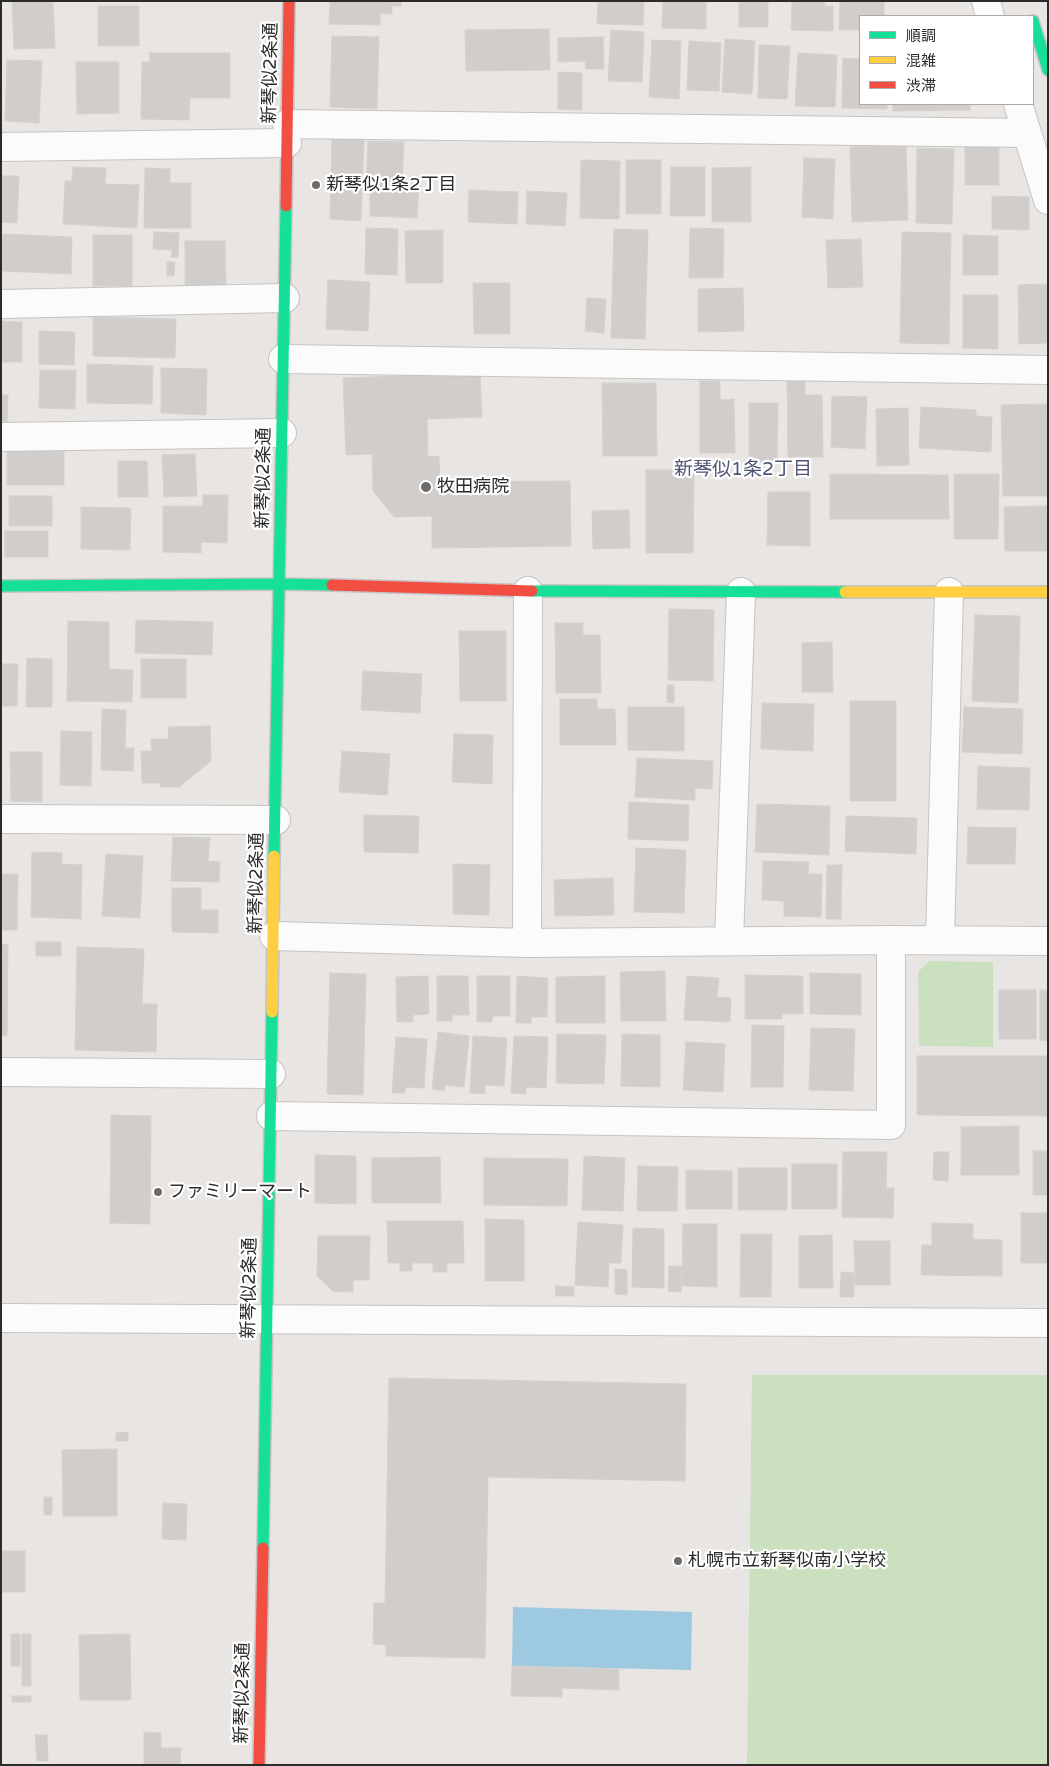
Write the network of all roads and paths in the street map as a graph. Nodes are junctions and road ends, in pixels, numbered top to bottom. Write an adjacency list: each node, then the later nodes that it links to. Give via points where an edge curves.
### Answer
1 (289, 1): 8 (main road, 新琴似2条通)
2 (986, 1): 3 (street)
3 (990, 15)
4 (1034, 24): 5 (main road)
5 (1048, 70)
6 (1018, 105): 7 (street)
7 (1027, 133): 8 (street); 10 (street)
8 (287, 134): 9 (street); 11 (main road, 新琴似2条通)
9 (1, 147)
10 (1048, 200)
11 (284, 298): 12 (street); 13 (main road, 新琴似2条通)
12 (1, 304)
13 (283, 358): 14 (street); 15 (main road, 新琴似2条通)
14 (1048, 370)
15 (282, 433): 16 (street); 17 (main road, 新琴似2条通)
16 (1, 437)
17 (280, 584): 18 (main road); 19 (main road); 24 (main road, 新琴似2条通)
18 (1, 586)
19 (528, 591): 20 (main road); 30 (street)
20 (741, 592): 21 (main road); 28 (street)
21 (949, 592): 22 (main road); 27 (street)
22 (1048, 592)
23 (1, 820): 24 (street)
24 (276, 820): 25 (main road, 新琴似2条通)
25 (274, 936): 30 (street); 32 (main road, 新琴似2条通)
26 (890, 940): 27 (street); 28 (street); 33 (street, via 891,1125)
27 (940, 940): 29 (street)
28 (730, 941): 30 (street)
29 (1048, 941)
30 (527, 942)
31 (1, 1072): 32 (street)
32 (271, 1074): 33 (main road, 新琴似2条通)
33 (271, 1116): 35 (main road, 新琴似2条通)
34 (1, 1318): 35 (street)
35 (267, 1319): 36 (street); 37 (main road, 新琴似2条通)
36 (1048, 1323)
37 (259, 1765)

